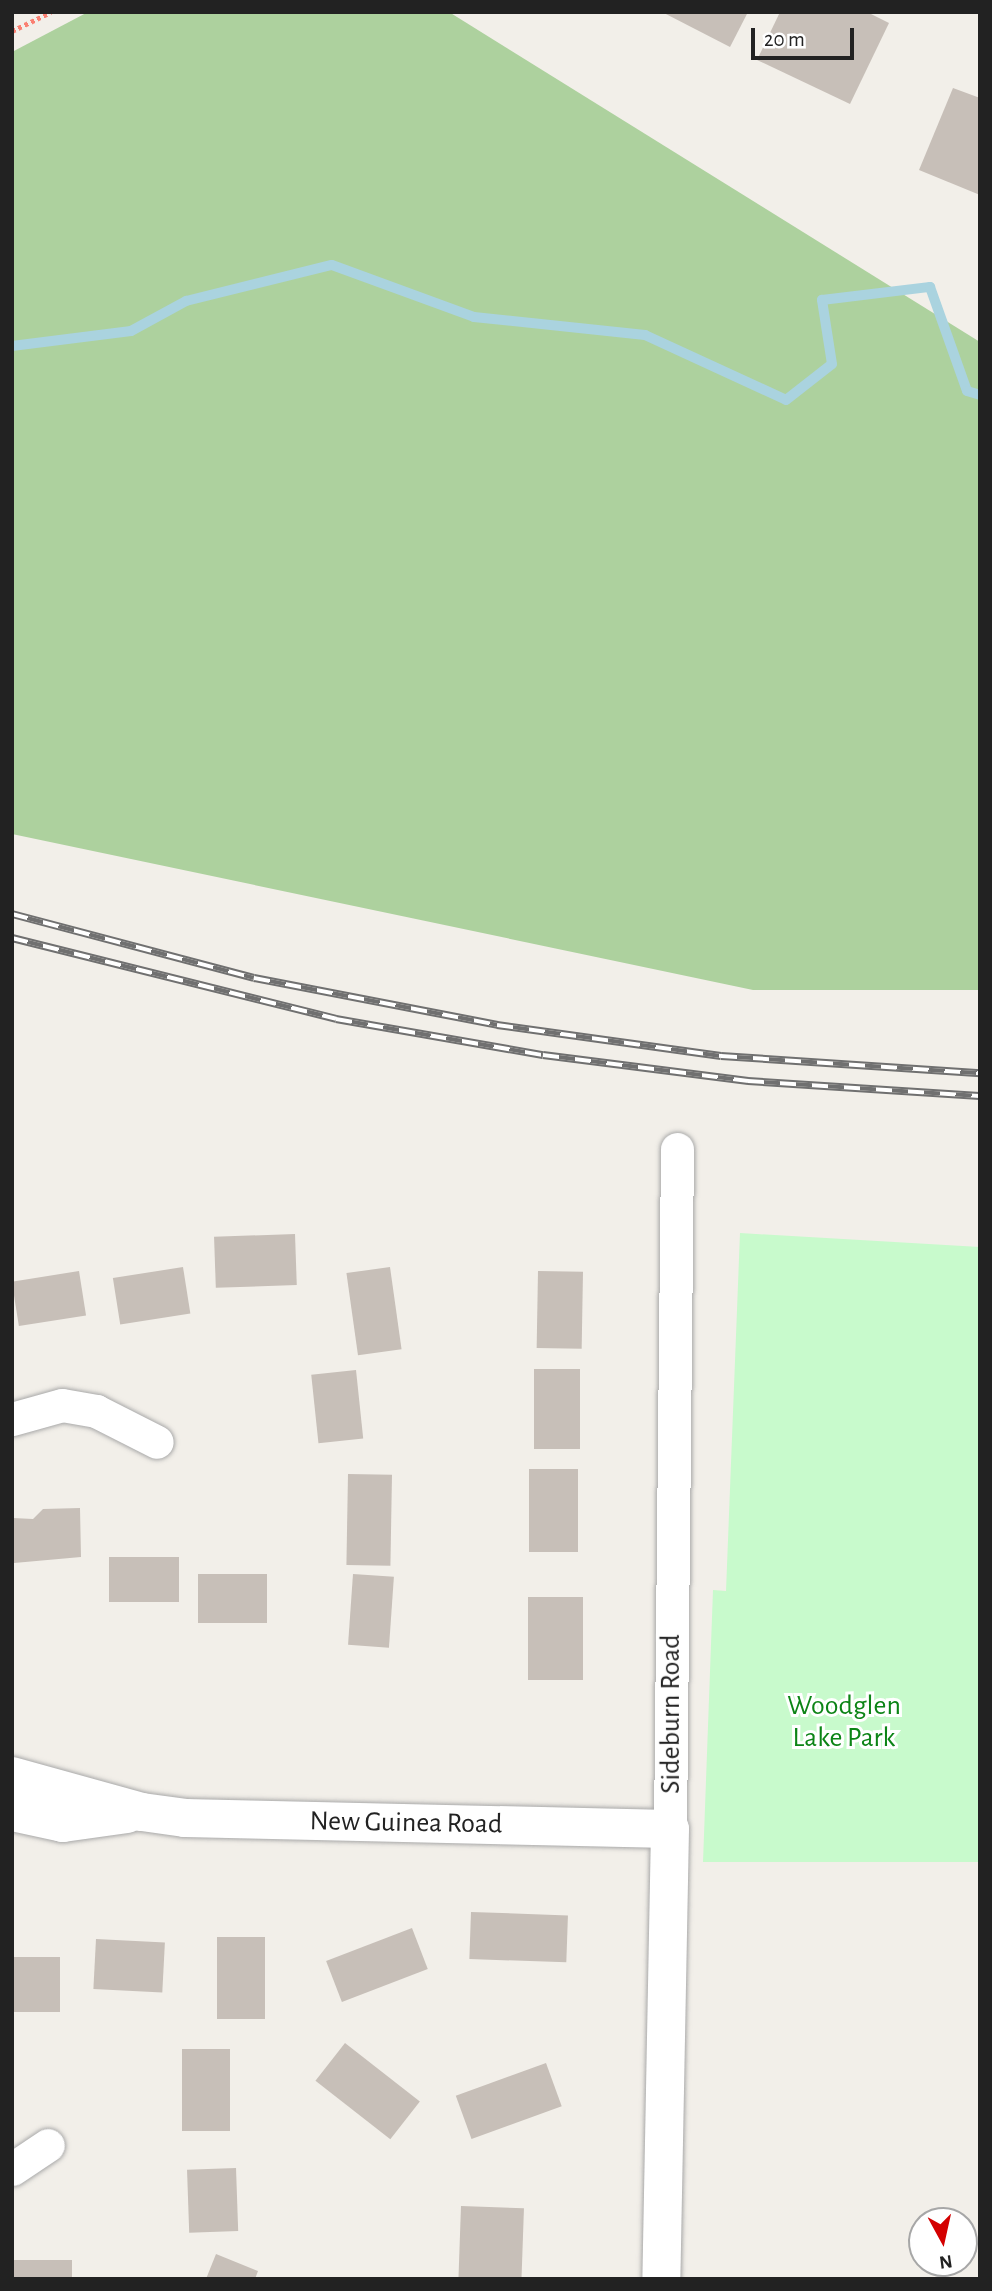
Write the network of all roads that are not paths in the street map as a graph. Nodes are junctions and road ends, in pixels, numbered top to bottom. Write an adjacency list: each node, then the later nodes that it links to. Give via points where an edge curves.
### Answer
1 (677, 1149): 7 (street, Sideburn Road)
2 (12, 1419): 3 (street, via 62,1405 96,1410)
3 (156, 1442)
4 (12, 1776): 6 (street, New Guinea Road)
5 (12, 1812): 6 (street, New Guinea Road, via 63,1823)
6 (142, 1812): 7 (street, New Guinea Road, via 186,1818)
7 (670, 1829): 10 (street, Sideburn Road)
8 (48, 2146): 9 (street)
9 (12, 2169)
10 (661, 2279)

